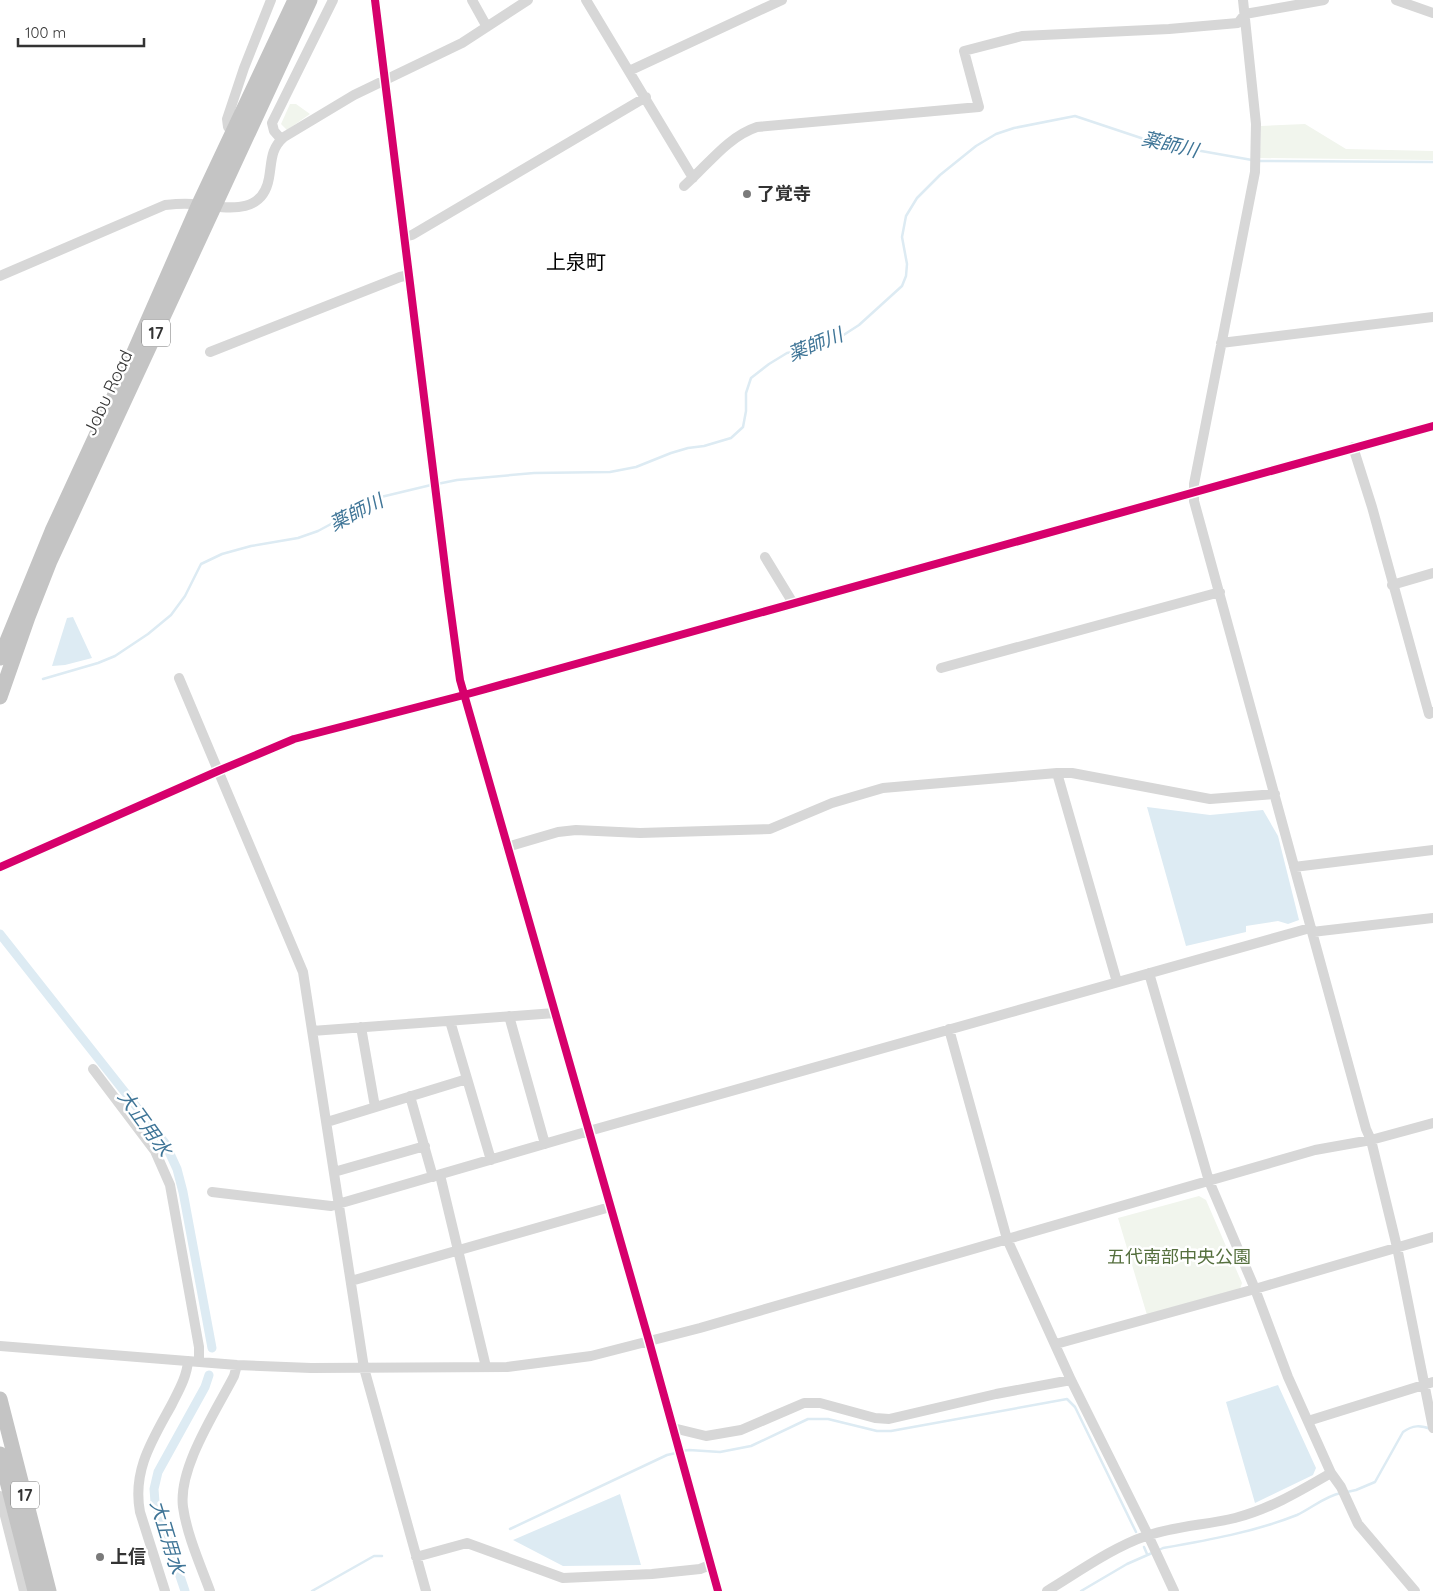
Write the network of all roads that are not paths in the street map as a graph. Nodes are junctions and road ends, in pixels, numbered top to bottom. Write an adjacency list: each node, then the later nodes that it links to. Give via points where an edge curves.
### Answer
1 (271, 0): 22 (street, via 227,119 228,127)
2 (285, 0): 20 (highway, via 264,53)
3 (294, 0): 20 (highway, Jobu Road / 17)
4 (310, 0): 20 (highway, Jobu Road / 17)
5 (316, 0): 20 (highway, via 297,41)
6 (333, 0): 23 (street, via 272,123)
7 (375, 0): 19 (street)
8 (472, 0): 17 (street)
9 (528, 0): 17 (street)
10 (586, 0): 18 (street)
11 (782, 0): 18 (street)
12 (1243, 0): 16 (street)
13 (1324, 0): 16 (street)
14 (1396, 0): 15 (street)
15 (1433, 13)
16 (1245, 14): 24 (street, via 1238,23 1022,36 964,51 979,107 757,127 727,144); 31 (street, via 1256,124 1255,172)
17 (487, 27): 19 (street, via 462,43)
18 (629, 71): 21 (street)
19 (384, 80): 23 (street); 27 (street)
20 (262, 85): 22 (highway, Jobu Road / 17); 26 (highway, Jobu Road / 17)
21 (646, 97): 24 (street); 27 (street, via 412,235)
22 (233, 131): 26 (highway, Jobu Road / 17)
23 (281, 139): 26 (street, via 272,153 267,187 256,200 239,208)
24 (694, 178): 25 (street)
25 (684, 186)
26 (206, 205): 29 (street, via 165,205); 41 (highway, Jobu Road / 17, via 45,546)
27 (404, 236): 28 (street)
28 (409, 275): 32 (street); 44 (street)
29 (0, 276)
30 (1433, 317): 31 (street)
31 (1221, 343): 35 (street)
32 (210, 352)
33 (1433, 426): 34 (street)
34 (1352, 447): 35 (street); 38 (street, via 1372,507)
35 (1193, 493): 39 (street); 40 (street)
36 (765, 556): 40 (street)
37 (1433, 573): 38 (street)
38 (1392, 585): 46 (street, via 1429,714)
39 (1220, 592): 42 (street); 49 (street)
40 (793, 603): 44 (street)
41 (5, 663): 45 (highway, Jobu Road / 17)
42 (941, 668)
43 (179, 678): 47 (street)
44 (464, 695): 47 (street, via 294,739); 50 (street)
45 (0, 696)
46 (1433, 712)
47 (218, 771): 52 (street); 63 (street, via 303,972)
48 (1057, 773): 49 (street, via 1210,798); 50 (street, via 882,788 832,803 770,829 640,833 576,830); 57 (street)
49 (1275, 794): 53 (street)
50 (507, 847): 58 (street)
51 (1433, 850): 53 (street)
52 (0, 867)
53 (1294, 867): 55 (street)
54 (1433, 918): 55 (street)
55 (1311, 930): 56 (street); 71 (street)
56 (1149, 973): 57 (street); 77 (street)
57 (1117, 982): 62 (street)
58 (555, 1013): 59 (street); 70 (street)
59 (508, 1016): 60 (street); 72 (street)
60 (450, 1021): 61 (street); 65 (street)
61 (361, 1027): 63 (street); 67 (street)
62 (949, 1029): 70 (street); 82 (street)
63 (312, 1031): 68 (street)
64 (92, 1069): 91 (street, via 152,1146 170,1185)
65 (467, 1079): 66 (street); 74 (street)
66 (410, 1096): 67 (street); 73 (street)
67 (375, 1107): 68 (street)
68 (327, 1122): 75 (street)
69 (1433, 1123): 71 (street)
70 (588, 1131): 72 (street); 80 (street)
71 (1371, 1140): 77 (street, via 1315,1150); 83 (street)
72 (545, 1144): 74 (street)
73 (425, 1146): 75 (street); 76 (street)
74 (491, 1160): 76 (street)
75 (334, 1172): 79 (street)
76 (437, 1176): 79 (street); 84 (street)
77 (1209, 1181): 82 (street); 86 (street)
78 (212, 1192): 79 (street, via 330,1206)
79 (338, 1204): 85 (street)
80 (610, 1207): 84 (street); 87 (street)
81 (1433, 1237): 83 (street)
82 (1007, 1239): 87 (street); 88 (street)
83 (1397, 1248): 86 (street); 96 (street)
84 (458, 1251): 85 (street); 93 (street)
85 (351, 1281): 94 (street)
86 (1255, 1289): 88 (street); 98 (street, via 1288,1378)
87 (649, 1341): 93 (street, via 591,1356); 100 (street)
88 (1056, 1344): 95 (street)
89 (0, 1346): 90 (street)
90 (188, 1360): 91 (street); 110 (street, via 186,1374 153,1439 139,1476 140,1512)
91 (199, 1361): 92 (street)
92 (237, 1365): 94 (street); 111 (street, via 191,1460 185,1482 183,1505 188,1528)
93 (486, 1367): 94 (street)
94 (364, 1368): 105 (street)
95 (1072, 1380): 100 (street, via 889,1418 875,1418 820,1403 804,1403 741,1430 706,1436); 104 (street)
96 (1429, 1382): 98 (street); 99 (street)
97 (0, 1399): 109 (highway, 17)
98 (1308, 1421): 102 (street)
99 (1432, 1426)
100 (673, 1428): 106 (street)
101 (0, 1454): 108 (highway, 17)
102 (1331, 1473): 104 (street, via 1258,1512); 116 (street, via 1358,1524)
103 (0, 1496): 107 (street)
104 (1148, 1535): 114 (street, via 1130,1541); 115 (street)
105 (416, 1557): 106 (street, via 467,1543 563,1578 652,1574); 112 (street)
106 (710, 1565): 113 (street)
107 (24, 1591)
108 (35, 1591)
109 (49, 1591)
110 (165, 1591)
111 (210, 1591)
112 (426, 1591)
113 (718, 1591)
114 (1047, 1591)
115 (1174, 1591)
116 (1416, 1591)

